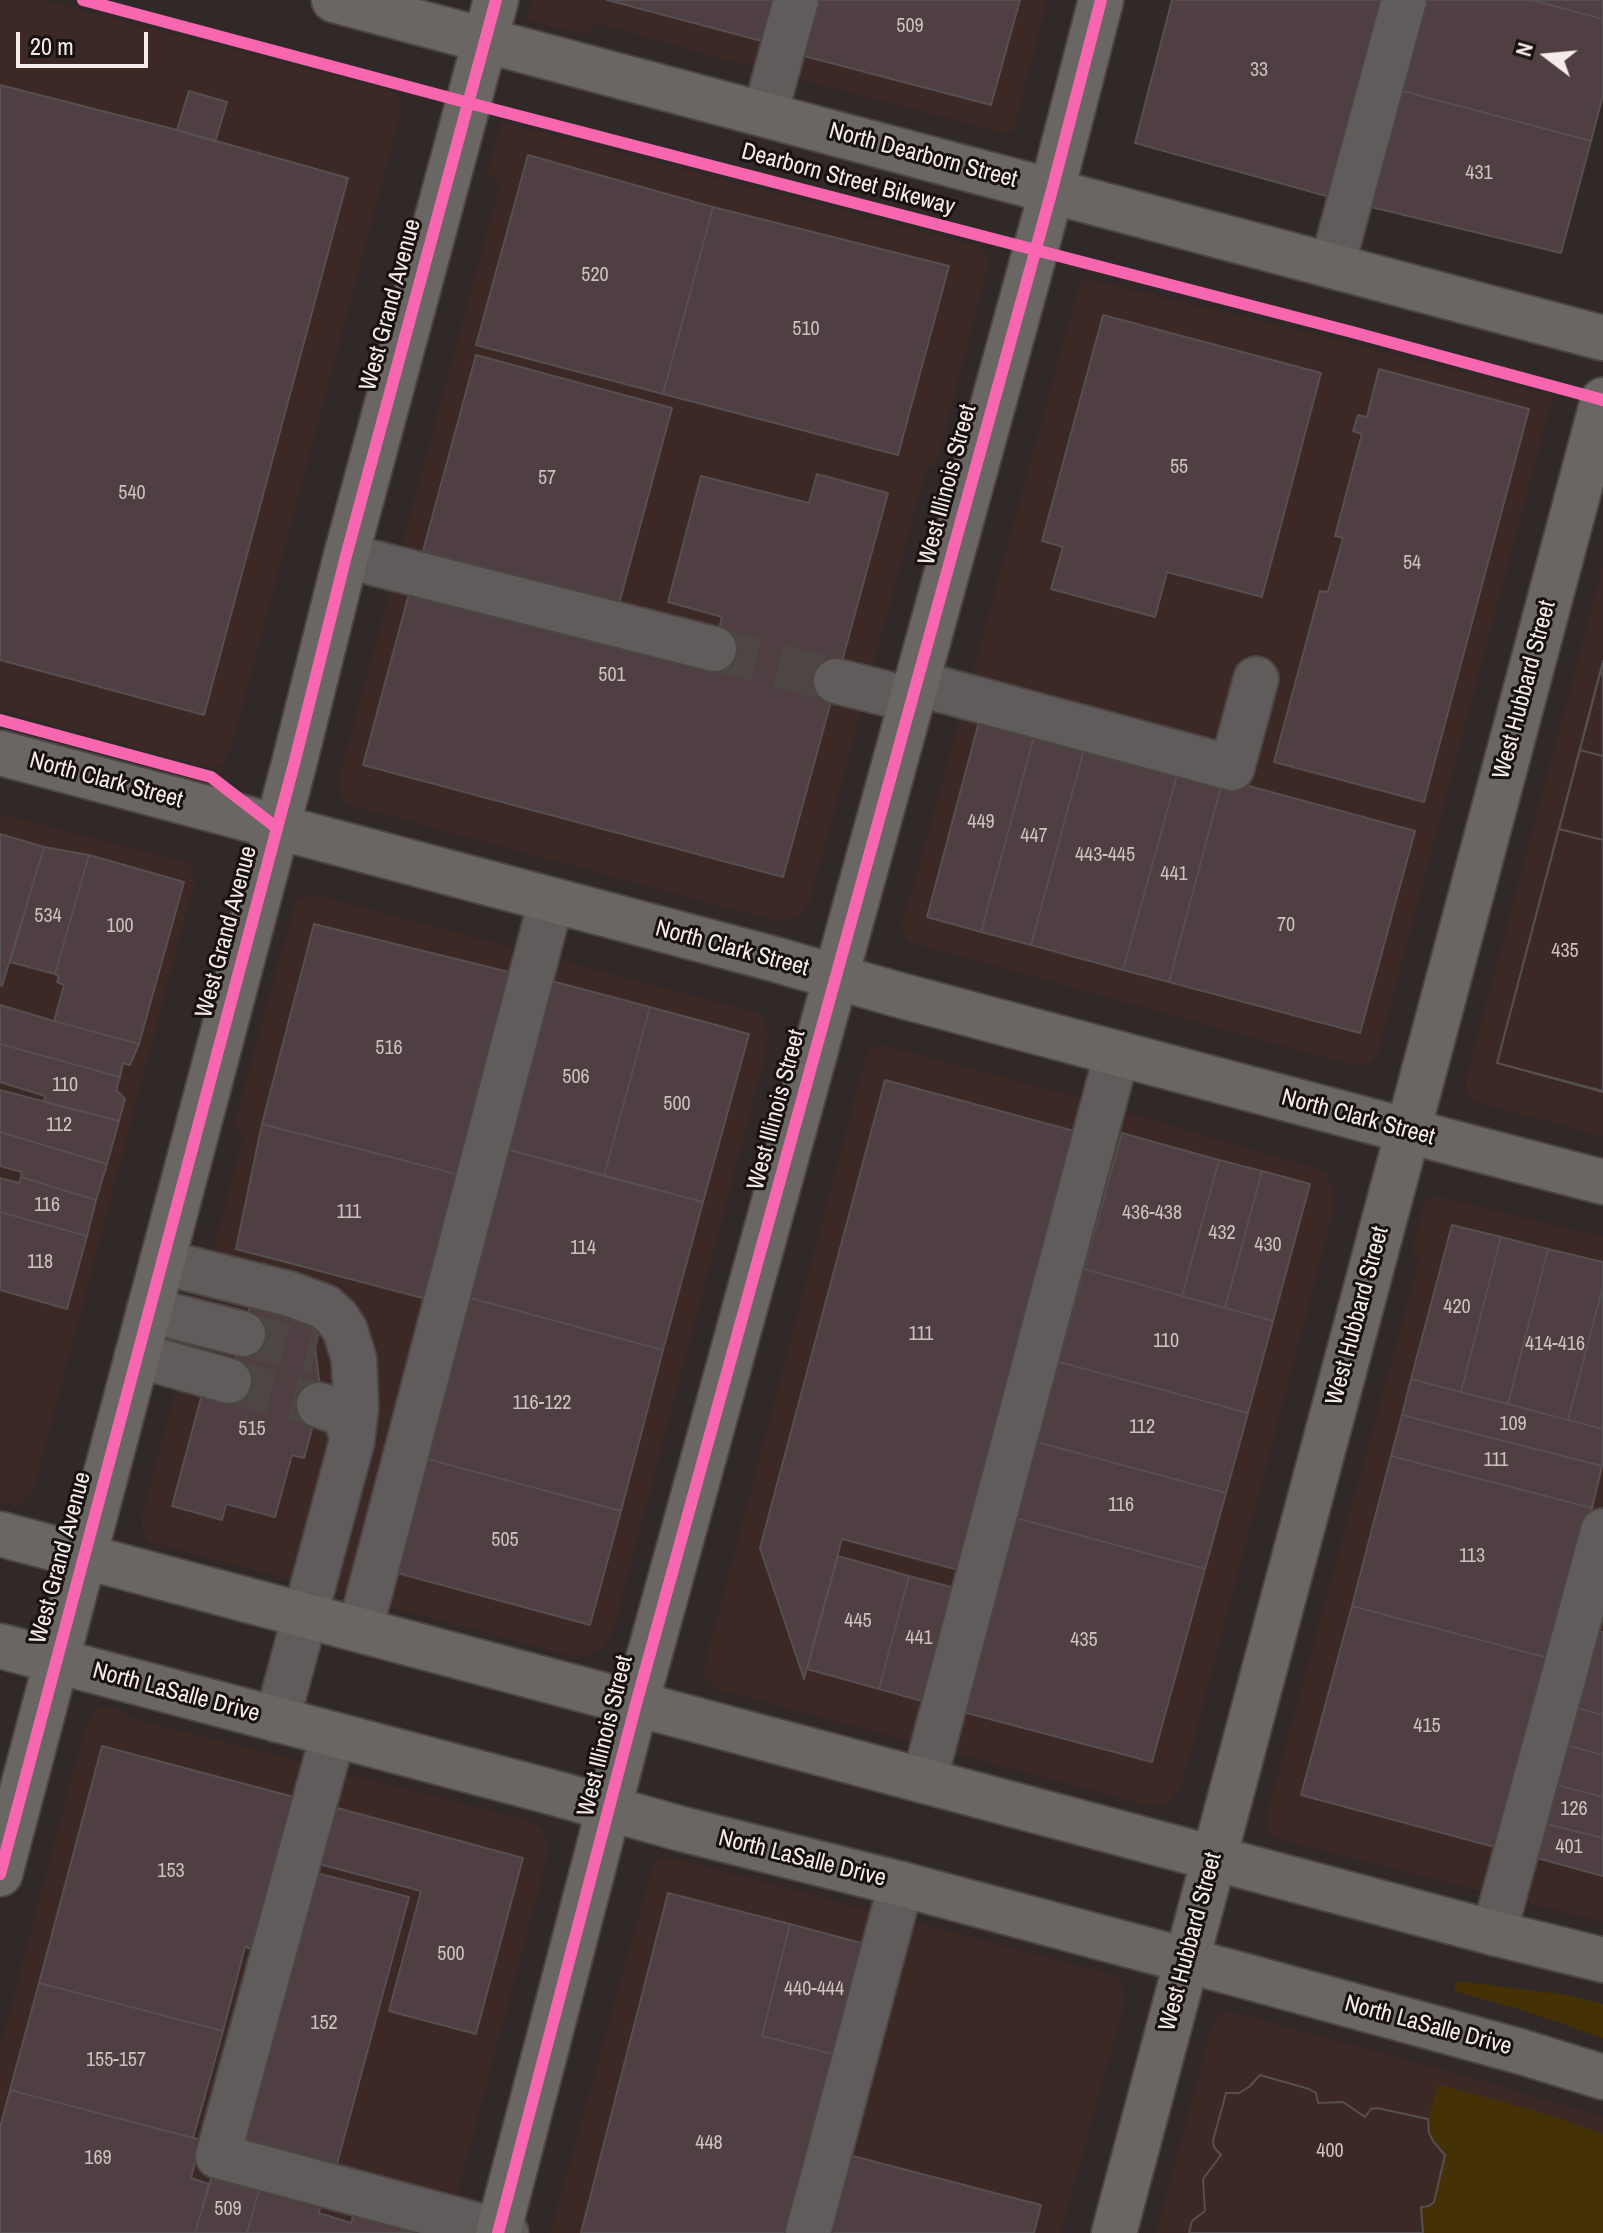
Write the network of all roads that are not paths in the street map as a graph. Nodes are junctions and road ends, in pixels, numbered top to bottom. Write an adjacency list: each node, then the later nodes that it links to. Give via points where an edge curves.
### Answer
1 (334, 0): 5 (main road, North Dearborn Street)
2 (796, 0): 6 (lane)
3 (1101, 0): 7 (main road, West Illinois Street)
4 (1404, 0): 8 (lane)
5 (491, 20): 6 (main road, North Dearborn Street); 11 (main road, West Grand Avenue)
6 (765, 114): 7 (main road, North Dearborn Street)
7 (1052, 190): 8 (main road, North Dearborn Street); 15 (main road, West Illinois Street)
8 (1332, 266): 9 (main road, North Dearborn Street)
9 (1603, 338)
10 (1603, 400): 21 (main road, West Hubbard Street)
11 (346, 556): 12 (lane); 17 (main road, West Grand Avenue)
12 (714, 649)
13 (1256, 679): 15 (lane, via 1232,768)
14 (836, 681): 15 (lane)
15 (914, 692): 19 (main road, West Illinois Street)
16 (0, 753): 17 (main road, North Clark Street)
17 (277, 828): 18 (main road, North Clark Street); 23 (main road, West Grand Avenue)
18 (551, 901): 19 (main road, North Clark Street); 28 (lane)
19 (836, 978): 20 (main road, North Clark Street); 31 (main road, West Illinois Street)
20 (1117, 1053): 21 (main road, North Clark Street); 34 (lane)
21 (1408, 1131): 22 (main road, North Clark Street); 36 (main road, West Hubbard Street)
22 (1603, 1182)
23 (150, 1309): 23 (lane, via 240,1345); 26 (main road, West Grand Avenue); 27 (lane, via 290,1294 325,1307 345,1330)
24 (1603, 1531): 39 (lane)
25 (0, 1534): 26 (main road)
26 (84, 1558): 27 (main road); 30 (main road, West Grand Avenue)
27 (305, 1616): 28 (main road); 32 (lane)
28 (360, 1630): 31 (main road)
29 (0, 1646): 30 (main road, North LaSalle Drive)
30 (57, 1662): 32 (main road, North LaSalle Drive); 37 (main road, West Grand Avenue)
31 (636, 1704): 34 (main road); 35 (main road, West Illinois Street)
32 (277, 1720): 33 (main road, North LaSalle Drive)
33 (333, 1735): 35 (main road, North LaSalle Drive); 43 (lane, via 218,2156)
34 (924, 1781): 36 (main road)
35 (610, 1809): 38 (main road, North LaSalle Drive); 43 (main road, West Illinois Street)
36 (1213, 1858): 39 (main road); 41 (main road, West Hubbard Street)
37 (0, 1874)
38 (901, 1884): 41 (main road, North LaSalle Drive); 44 (lane)
39 (1494, 1933): 40 (main road)
40 (1603, 1960)
41 (1186, 1962): 42 (main road, North LaSalle Drive); 45 (main road, West Hubbard Street)
42 (1603, 2077)
43 (501, 2232)
44 (808, 2233)
45 (1114, 2233)

